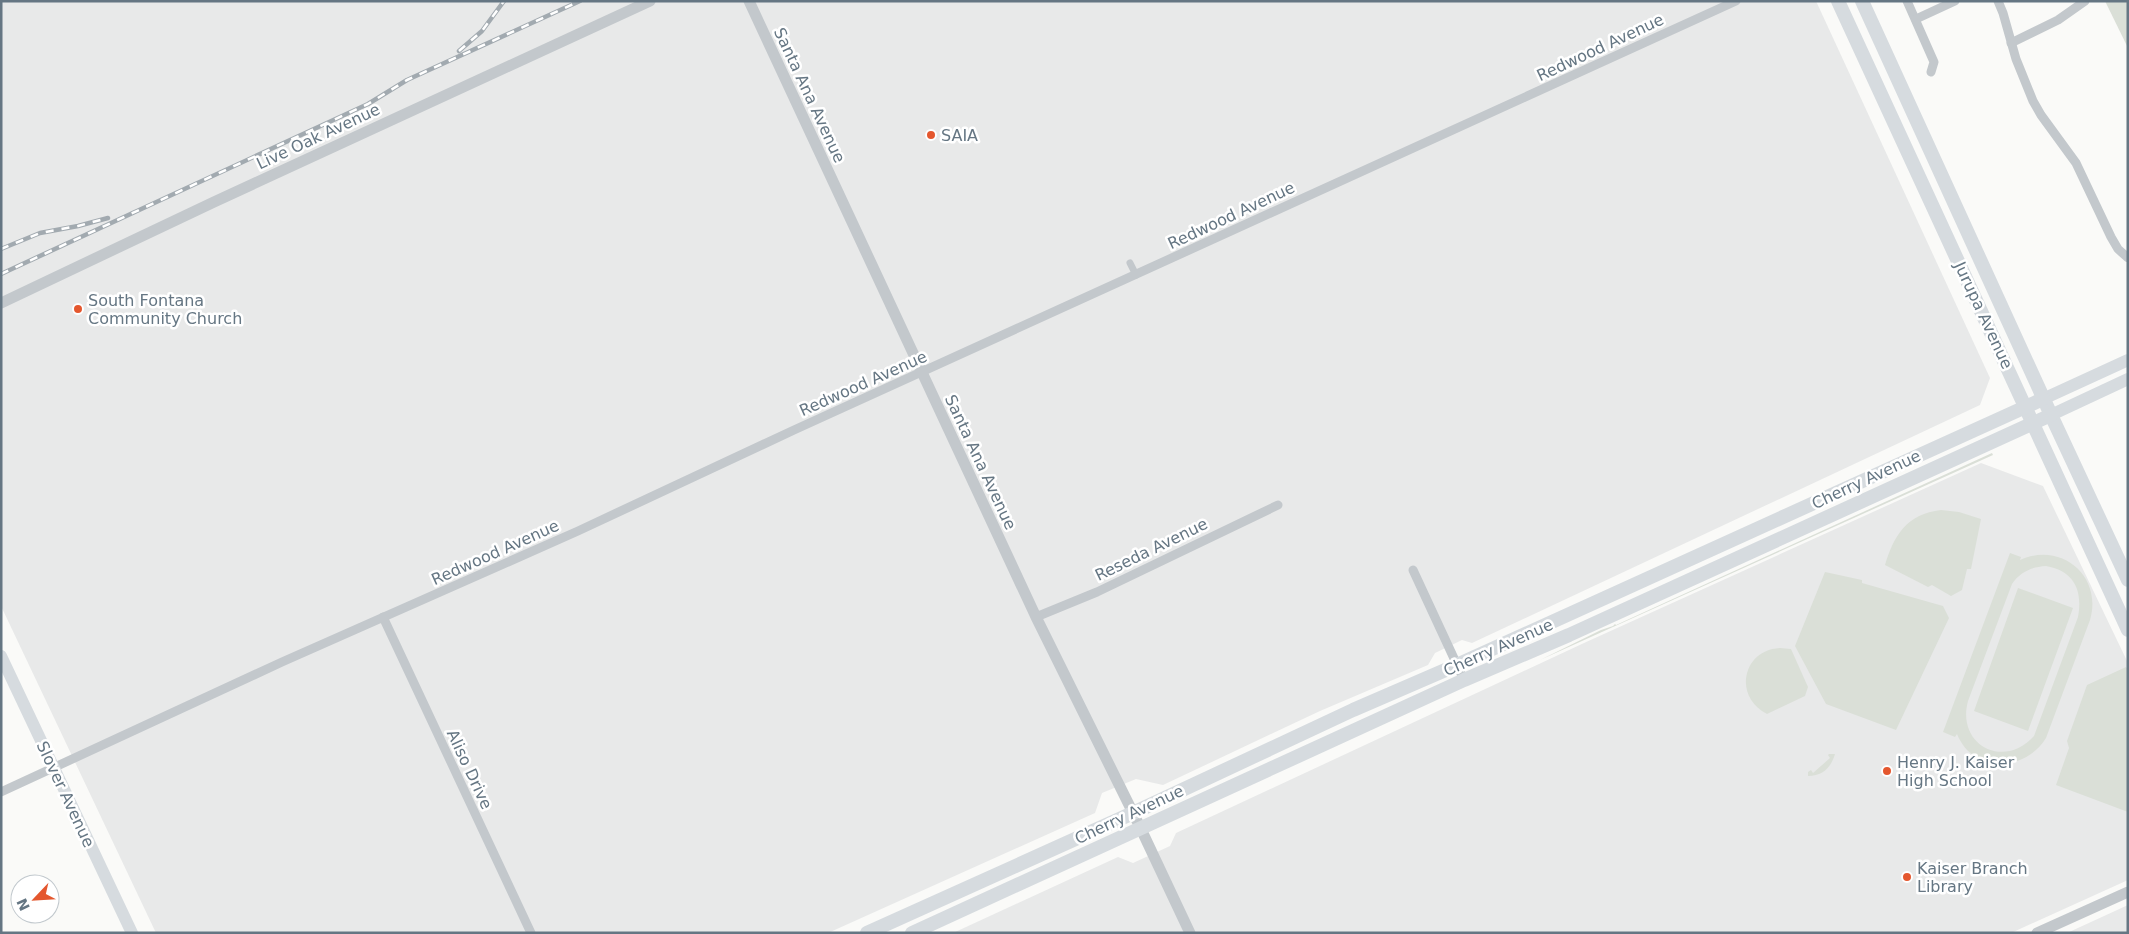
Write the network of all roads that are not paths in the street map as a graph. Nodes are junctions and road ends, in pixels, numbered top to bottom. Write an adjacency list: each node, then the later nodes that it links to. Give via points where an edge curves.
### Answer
1 (650, 1): 16 (street, Live Oak Avenue)
2 (749, 1): 18 (street, Santa Ana Avenue)
3 (1736, 1): 15 (street, Redwood Avenue)
4 (1838, 1): 21 (main road, Jurupa Avenue)
5 (1862, 1): 20 (main road, Jurupa Avenue)
6 (1907, 1): 10 (street)
7 (1955, 1): 10 (street)
8 (1998, 1): 11 (street)
9 (2085, 1): 11 (street, via 2058,20)
10 (1916, 19): 12 (street, via 1934,62)
11 (2011, 42): 13 (street, via 2022,76 2041,115 2069,152 2111,237)
12 (1931, 72)
13 (2128, 258)
14 (1130, 263): 15 (street)
15 (1136, 275): 18 (street, Redwood Avenue)
16 (1, 303)
17 (2128, 360): 20 (main road, Cherry Avenue)
18 (922, 373): 27 (street, Santa Ana Avenue); 28 (street, Redwood Avenue)
19 (2128, 379): 22 (main road, Cherry Avenue)
20 (2043, 399): 21 (main road, Cherry Avenue); 22 (main road, Jurupa Avenue)
21 (2025, 406): 23 (main road, Jurupa Avenue); 31 (main road, Cherry Avenue)
22 (2050, 415): 23 (main road, Cherry Avenue); 26 (main road, Jurupa Avenue)
23 (2033, 423): 29 (main road, Jurupa Avenue); 32 (main road, Cherry Avenue)
24 (1278, 505): 27 (street, Reseda Avenue, via 1097,592)
25 (1413, 570): 31 (street)
26 (2128, 580)
27 (1036, 616): 35 (street, Santa Ana Avenue)
28 (382, 617): 33 (street, Redwood Avenue); 39 (street, Aliso Drive)
29 (2128, 630)
30 (1, 656): 33 (main road, Slover Avenue)
31 (1457, 665): 32 (street); 35 (main road, Cherry Avenue)
32 (1464, 680): 36 (main road, Cherry Avenue)
33 (54, 768): 34 (street, Redwood Avenue); 38 (main road, Slover Avenue)
34 (1, 792)
35 (1133, 813): 36 (street, Santa Ana Avenue); 40 (main road, Cherry Avenue)
36 (1141, 828): 41 (main road, Cherry Avenue); 42 (street, Santa Ana Avenue)
37 (2128, 892): 43 (street)
38 (132, 933)
39 (530, 933)
40 (867, 933)
41 (912, 933)
42 (1190, 933)
43 (2037, 933)

